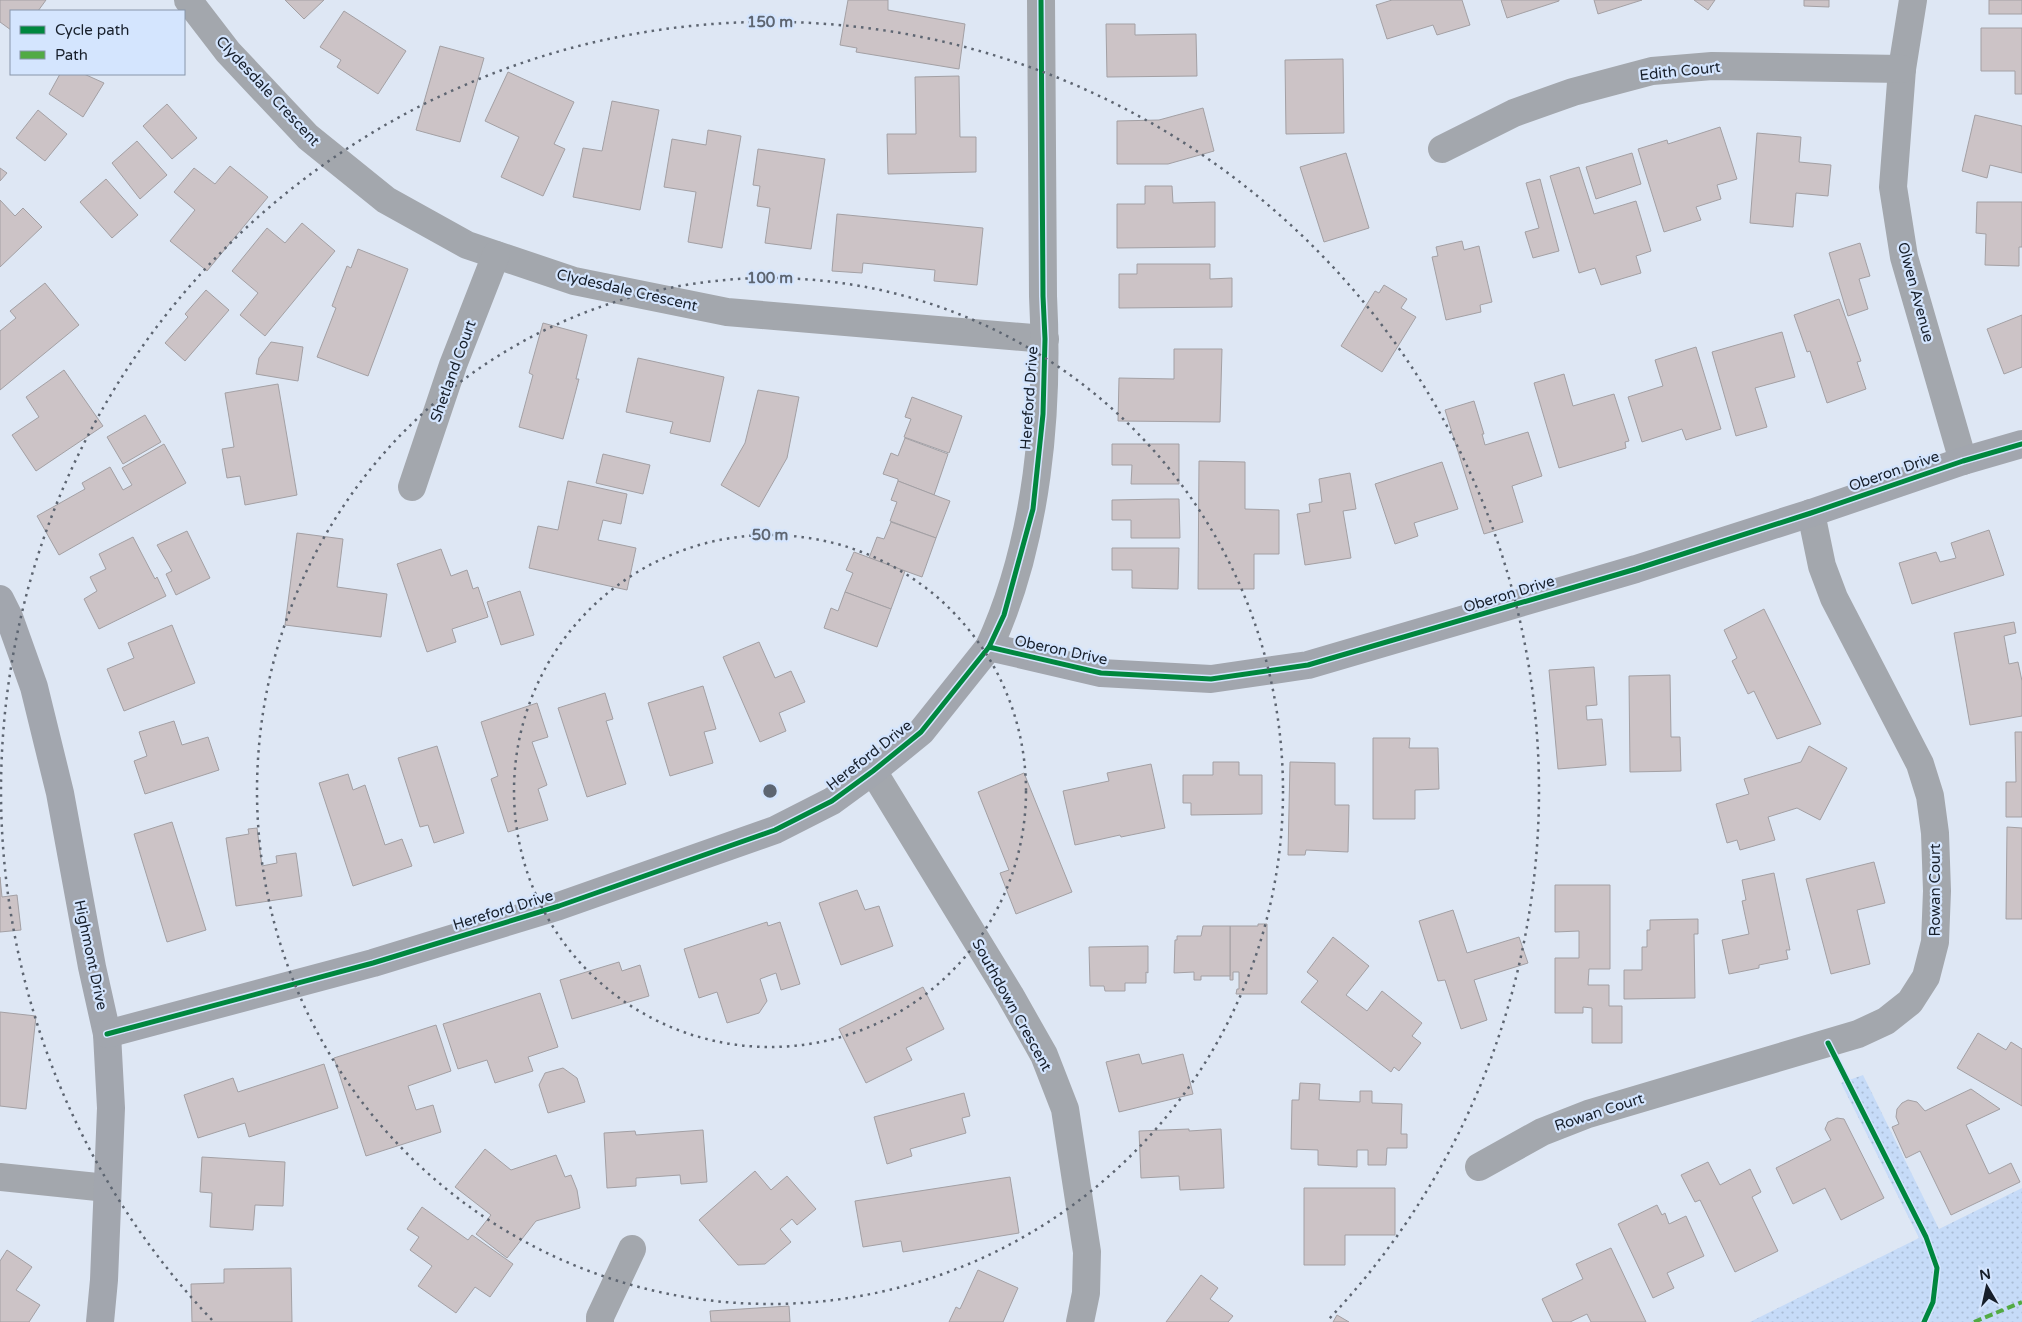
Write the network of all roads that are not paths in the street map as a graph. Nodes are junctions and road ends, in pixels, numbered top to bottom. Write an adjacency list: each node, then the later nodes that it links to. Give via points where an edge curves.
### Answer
1 (188, 0): 6 (street, Clydesdale Crescent, via 228,52 308,137 386,200 467,245)
2 (1041, 0): 7 (street, Hereford Drive)
3 (1913, 0): 4 (street, Olwen Avenue)
4 (1902, 70): 5 (street, Edith Court, via 1712,66 1652,71 1572,92 1514,113); 9 (street, Olwen Avenue, via 1893,187 1904,257)
5 (1442, 149)
6 (496, 255): 7 (street, Clydesdale Crescent, via 574,282 727,312); 10 (street, Shetland Court, via 453,365)
7 (1045, 339): 13 (street, Hereford Drive, via 1043,414 1033,508 1004,615)
8 (2022, 444): 9 (street, Oberon Drive)
9 (1963, 461): 11 (street, Oberon Drive)
10 (412, 488)
11 (1811, 513): 13 (street, Oberon Drive, via 1636,569 1308,665 1211,678 1101,673); 16 (street, Rowan Court, via 1822,566 1834,598 1920,764 1930,796 1937,891 1935,942 1926,977 1910,1002 1886,1020 1858,1034 1588,1114 1542,1132)
12 (3, 612): 15 (street, Highmont Drive, via 34,687 60,793 92,967)
13 (990, 647): 14 (street, Hereford Drive, via 921,732)
14 (873, 771): 15 (street, Hereford Drive, via 832,801 775,830 558,906 373,963); 22 (street, Southdown Crescent, via 1010,995 1044,1055 1061,1100 1087,1252 1086,1293)
15 (108, 1034): 18 (street, Highmont Drive)
16 (1479, 1167)
17 (0, 1177): 18 (street)
18 (107, 1188): 20 (street, Highmont Drive)
19 (632, 1248): 21 (street)
20 (100, 1322)
21 (600, 1322)
22 (1080, 1322)

